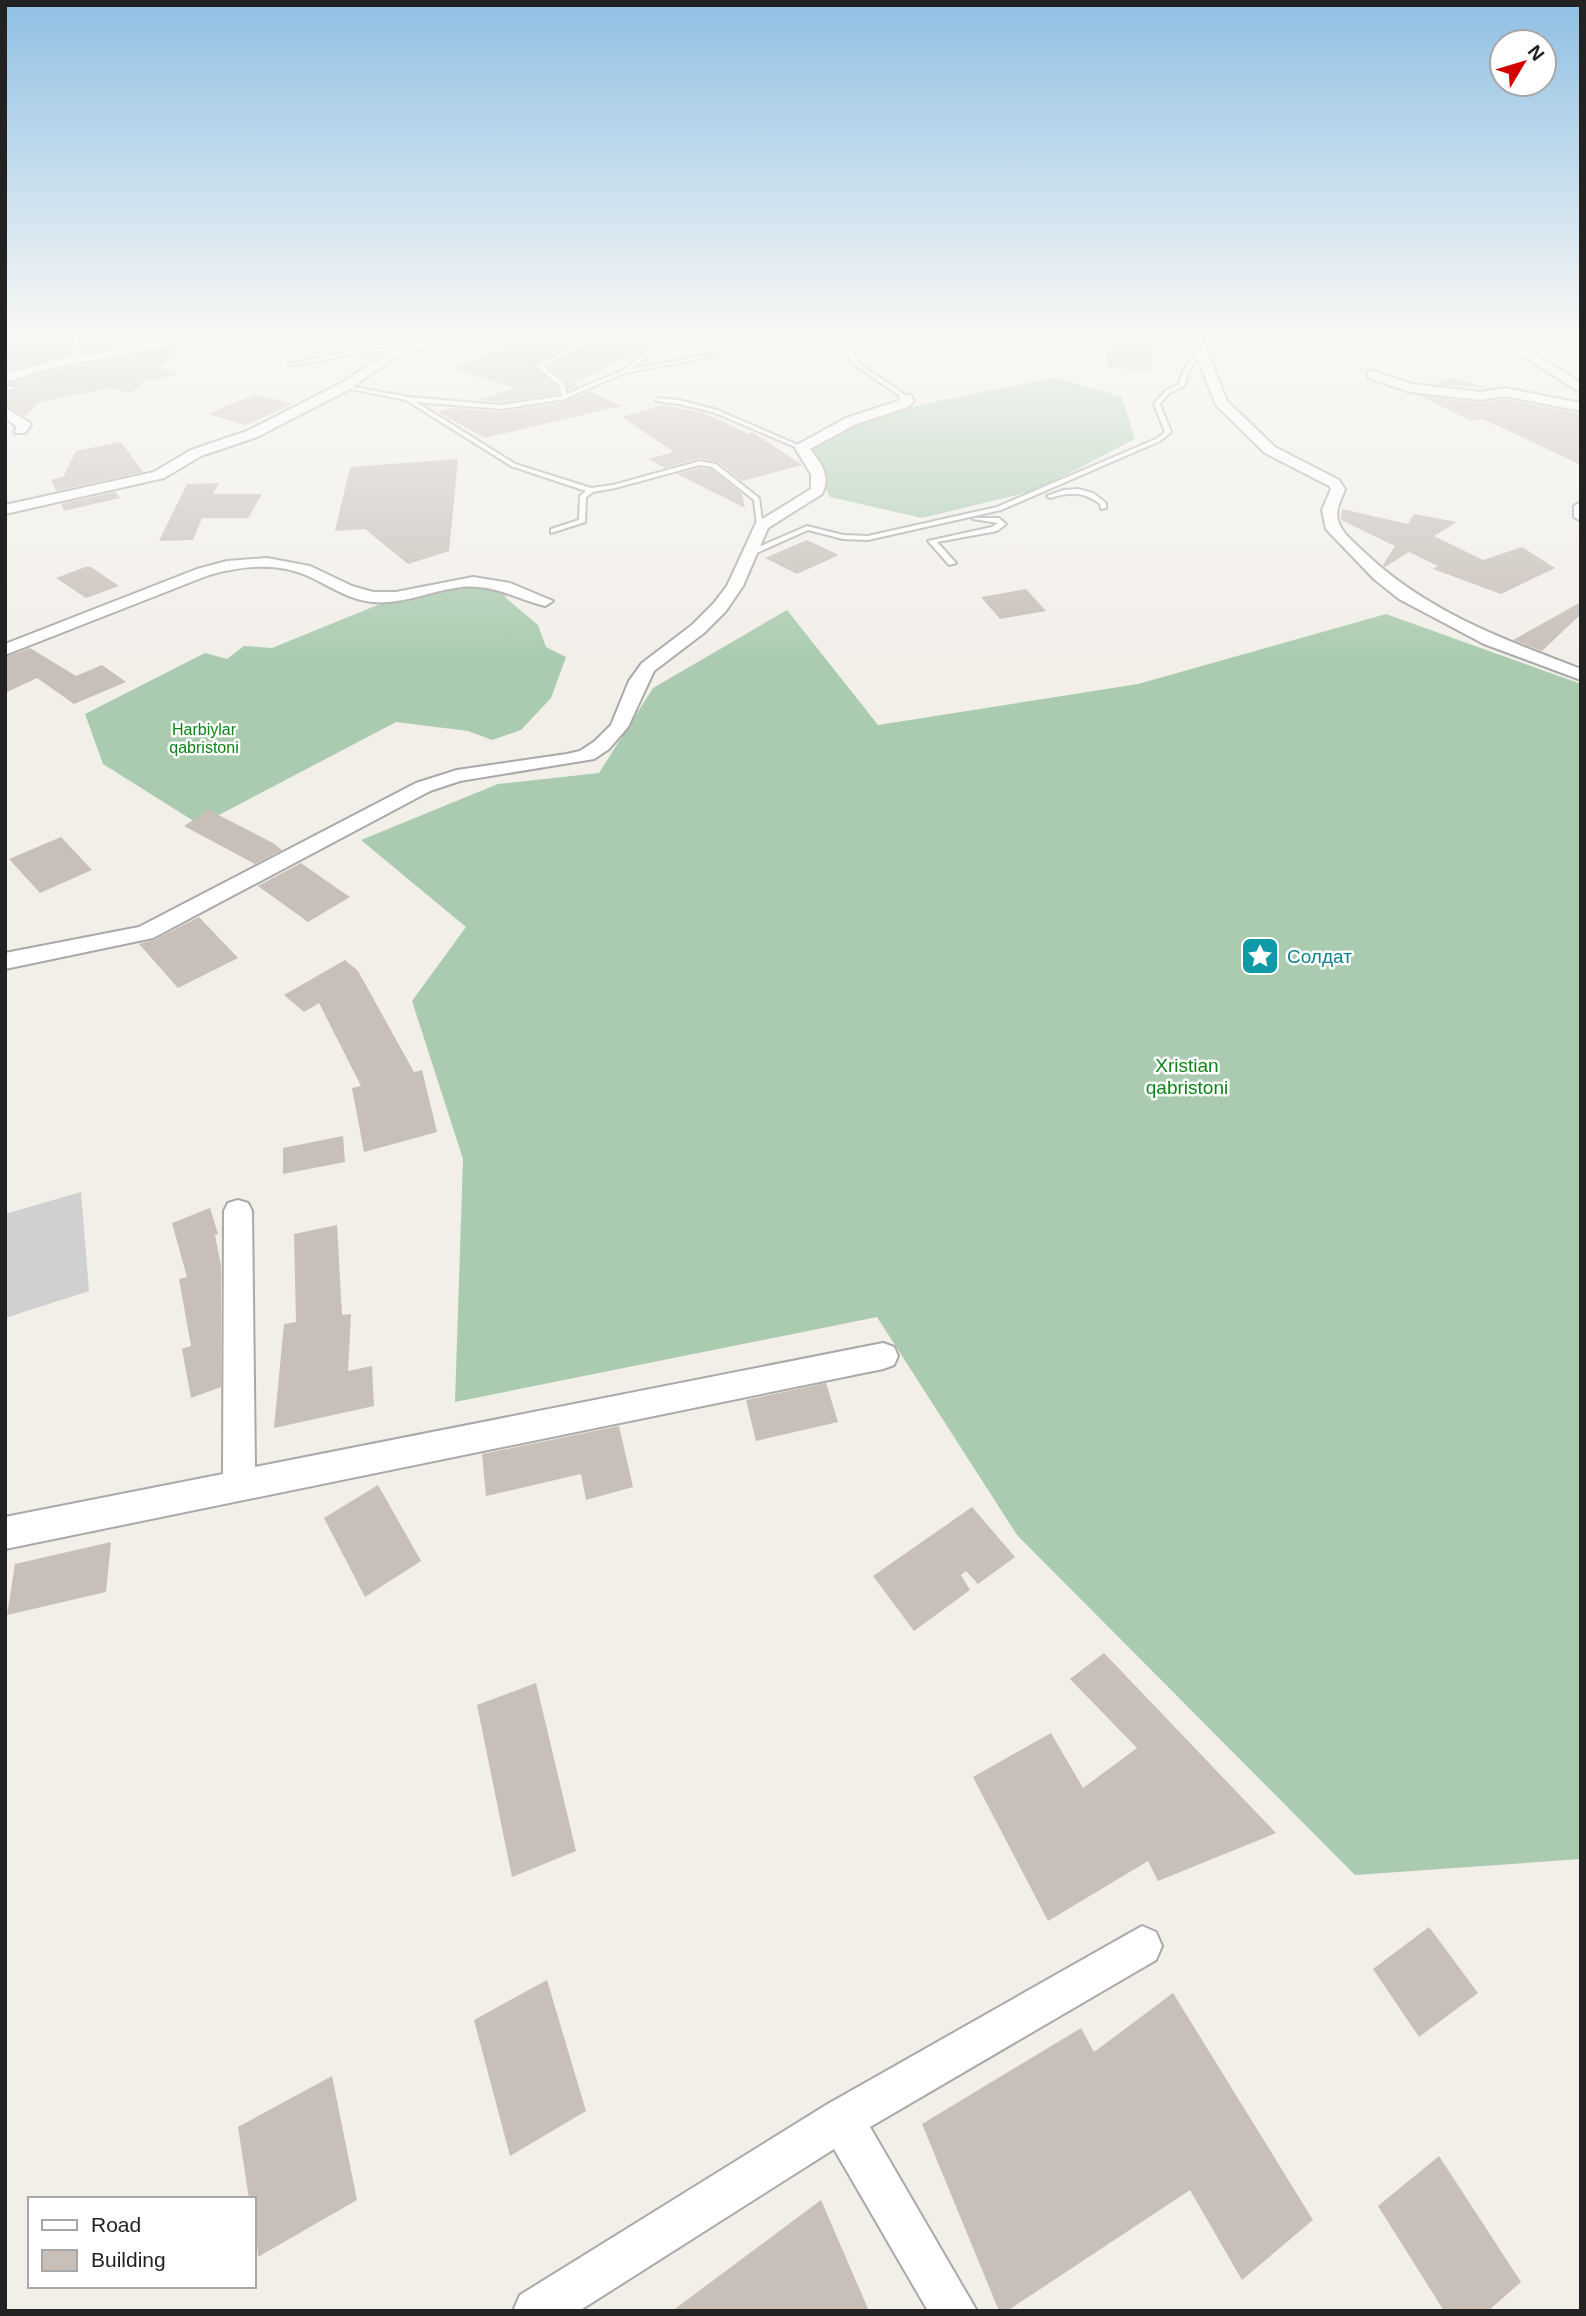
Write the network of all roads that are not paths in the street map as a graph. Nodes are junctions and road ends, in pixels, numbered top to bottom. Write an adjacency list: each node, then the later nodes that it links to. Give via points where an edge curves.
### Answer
1 (222, 444): 11 (street, via 196,453 159,475)
2 (480, 444): 8 (lane, via 513,465)
3 (794, 444): 7 (lane)
4 (809, 444): 7 (street)
5 (1149, 444): 13 (lane, via 1037,494)
6 (1264, 444): 21 (street, via 1334,483 1338,489 1331,501 1330,518 1338,533 1399,593 1497,643)
7 (802, 448): 15 (street, via 819,472 817,491)
8 (591, 490): 15 (lane, via 707,462 757,499); 16 (lane, via 583,496 583,521)
9 (1581, 506): 12 (street)
10 (1102, 508): 14 (lane, via 1103,503 1095,497 1062,491)
11 (5, 510)
12 (1581, 517)
13 (962, 519): 14 (lane); 17 (lane, via 868,538 807,528)
14 (999, 520): 18 (lane, via 1000,528 932,541)
15 (761, 526): 17 (street)
16 (554, 531)
17 (749, 552): 22 (street, via 720,607 649,667 638,681 619,727 587,755 457,776 423,787 145,933)
18 (952, 562)
19 (545, 601): 20 (street, via 477,582 403,597 369,597 302,568 276,563 231,565)
20 (5, 650)
21 (1581, 675)
22 (5, 961)
23 (238, 1211): 25 (street)
24 (883, 1356): 25 (street)
25 (239, 1488): 26 (street)
26 (5, 1533)
27 (1142, 1946): 28 (street)
28 (841, 2120): 29 (street); 30 (street)
29 (536, 2311)
30 (954, 2311)

